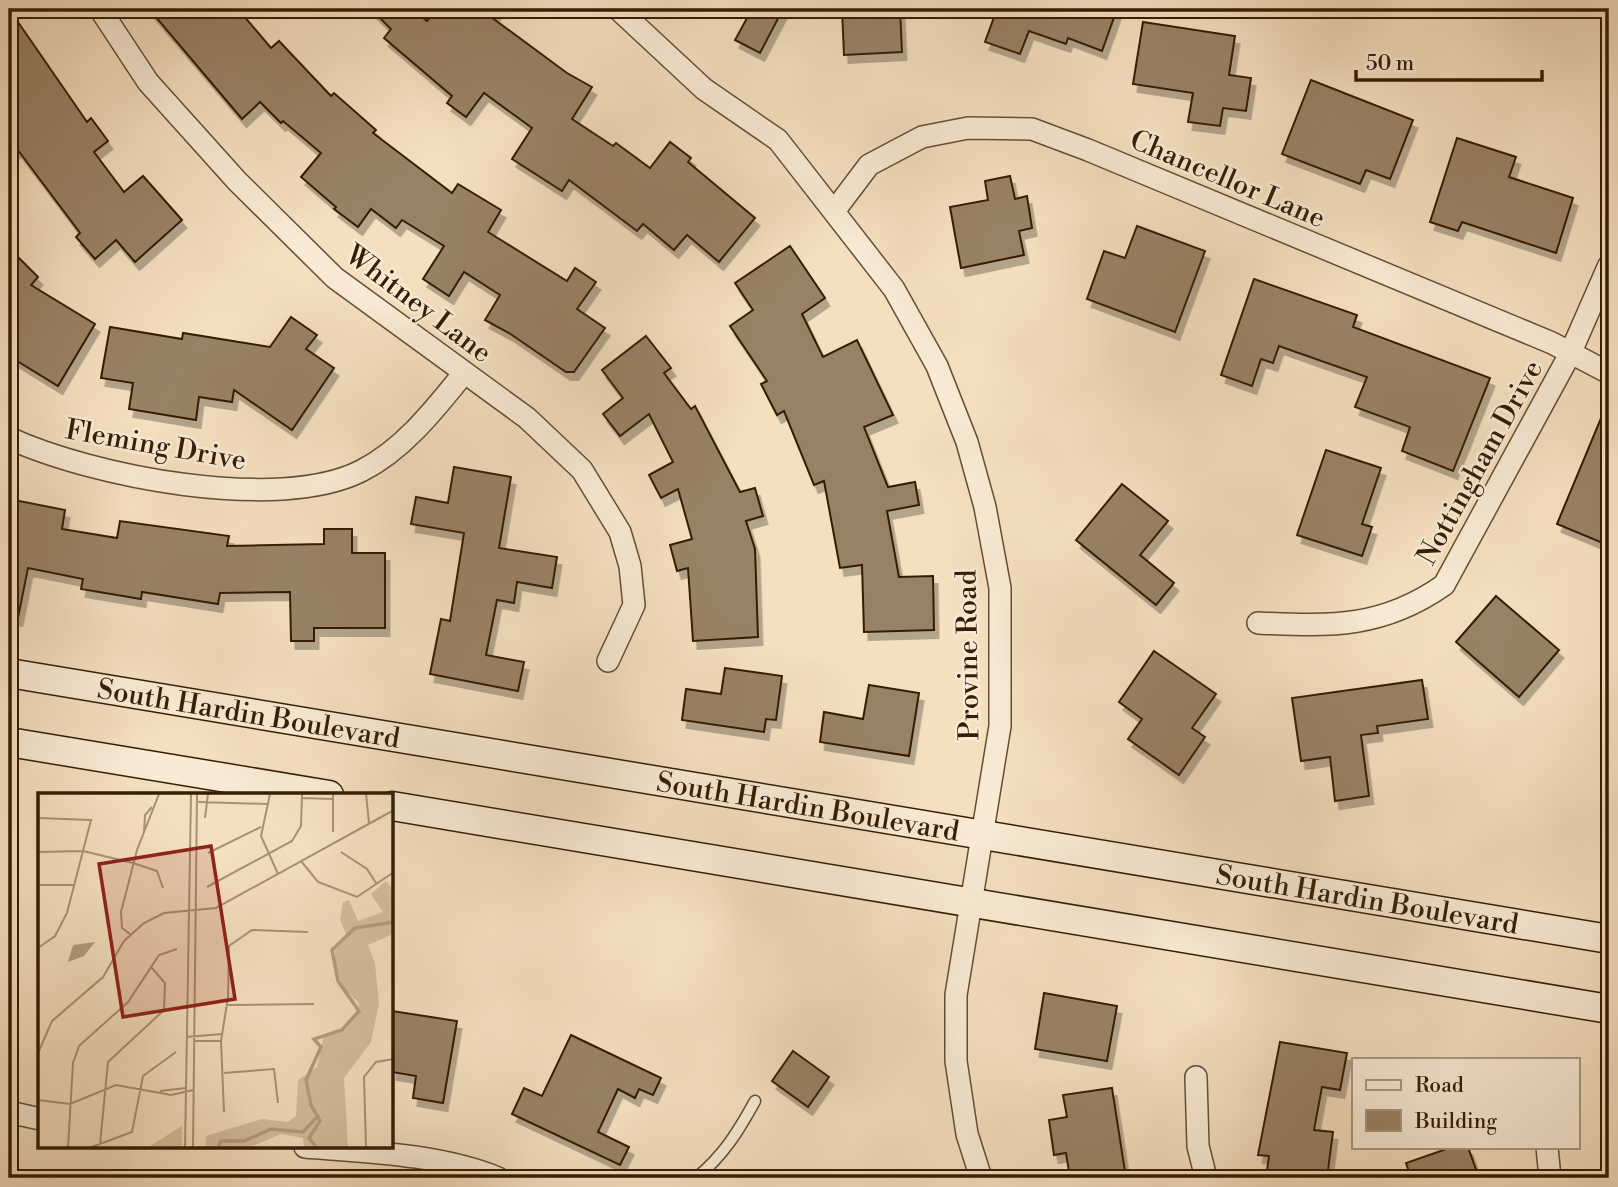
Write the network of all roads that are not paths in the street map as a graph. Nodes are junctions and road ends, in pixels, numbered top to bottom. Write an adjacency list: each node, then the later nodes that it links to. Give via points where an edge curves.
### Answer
1 (100, 9): 6 (street, Whitney Lane, via 148,82 237,181 335,278)
2 (618, 9): 3 (street, Provine Road, via 704,89 778,139)
3 (835, 210): 5 (street, Chancellor Lane, via 869,166 922,137 968,128 1032,129); 15 (street, Provine Road, via 894,289 937,366 967,442 985,507 1000,587 1000,726)
4 (1609, 265): 5 (street, Nottingham Drive)
5 (1570, 354): 7 (street, Chancellor Lane); 9 (street, Nottingham Drive, via 1444,585 1391,613 1337,626)
6 (464, 373): 8 (street, Fleming Drive, via 430,415 362,470 332,483 286,491 220,489 115,470 39,452); 10 (street, Whitney Lane, via 527,418 582,470 620,532 634,605)
7 (1609, 373)
8 (9, 438)
9 (1258, 623)
10 (608, 662)
11 (9, 673): 15 (main road, South Hardin Boulevard)
12 (9, 742): 13 (main road)
13 (317, 793)
14 (394, 806): 16 (main road)
15 (984, 833): 16 (street, Provine Road); 17 (main road, South Hardin Boulevard)
16 (972, 903): 18 (main road); 27 (street, Provine Road, via 956,995 956,1061 967,1134)
17 (1609, 939)
18 (1609, 1010)
19 (1196, 1077): 28 (street, via 1198,1146)
20 (755, 1101): 26 (lane, via 736,1136)
21 (9, 1112): 22 (street)
22 (38, 1119)
23 (314, 1148): 25 (street, via 417,1158)
24 (1547, 1148): 29 (street)
25 (498, 1178)
26 (696, 1178)
27 (981, 1178)
28 (1206, 1178)
29 (1550, 1178)

